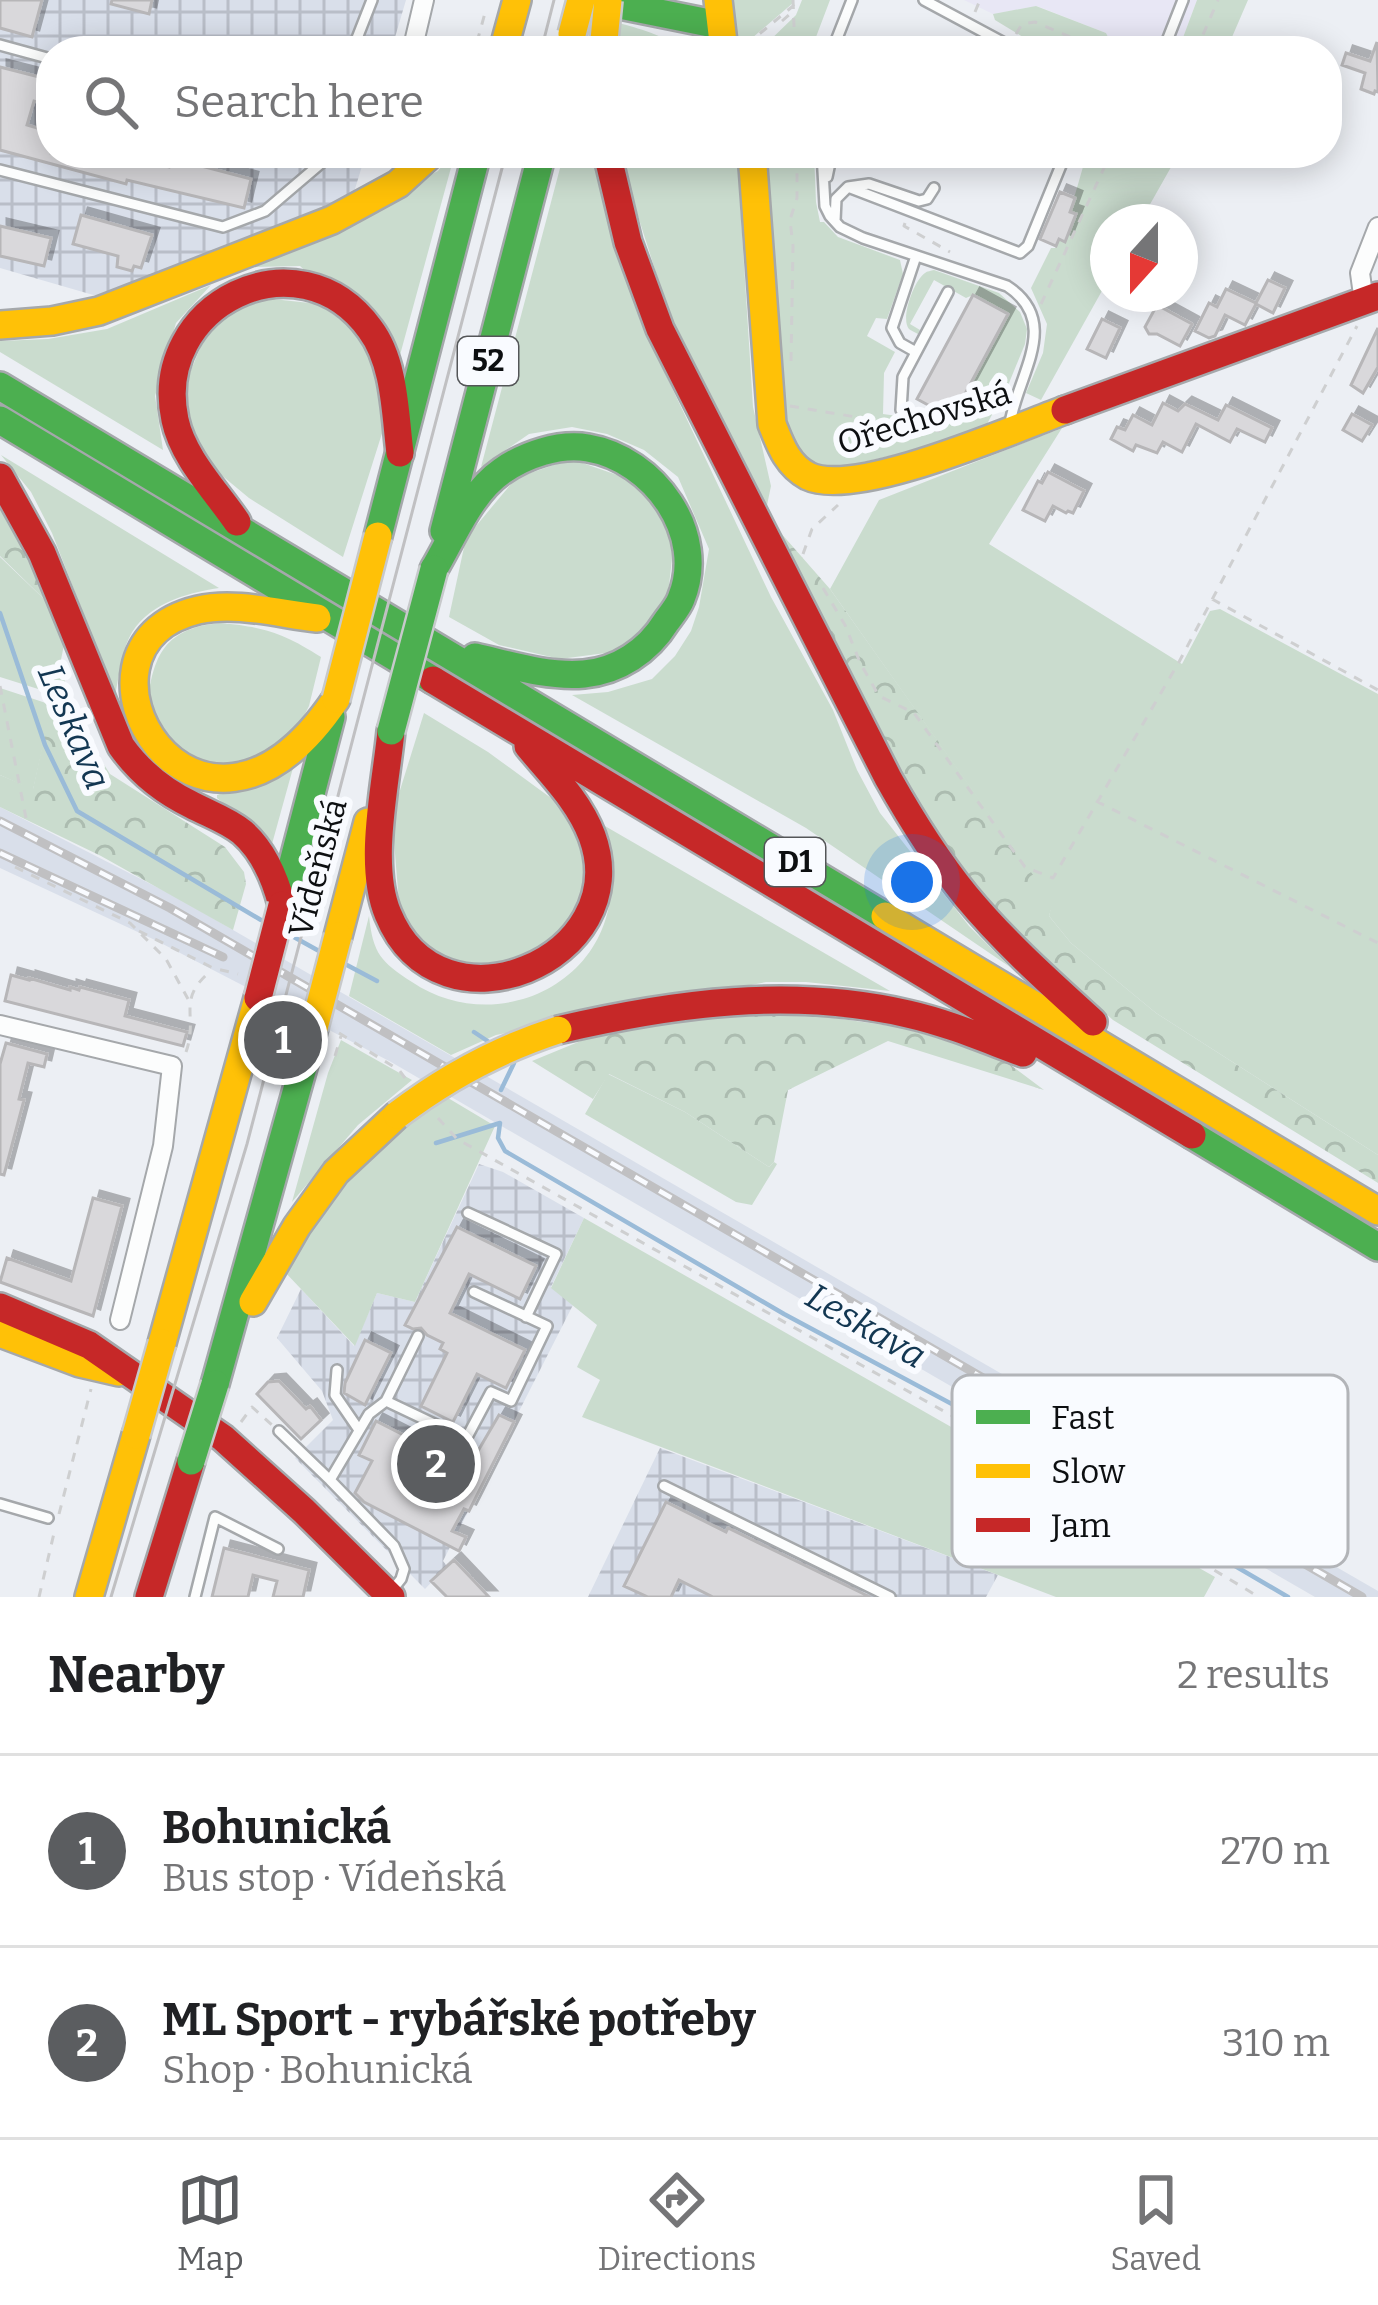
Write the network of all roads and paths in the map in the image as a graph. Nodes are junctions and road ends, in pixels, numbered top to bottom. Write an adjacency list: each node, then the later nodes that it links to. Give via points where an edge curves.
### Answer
1 (372, 0): 16 (lane)
2 (424, 0): 17 (street)
3 (488, 0): 14 (path)
4 (581, 0): 18 (main road, bridge)
5 (595, 0): 13 (main road)
6 (608, 0): 19 (main road, bridge)
7 (852, 0): 20 (lane)
8 (924, 0): 21 (lane)
9 (1184, 0): 23 (lane)
10 (1218, 0): 24 (path)
11 (793, 7): 12 (path); 13 (path)
12 (783, 22)
13 (727, 31)
14 (502, 35)
15 (1015, 35): 22 (path, via 1035,22)
16 (358, 36)
17 (416, 36)
18 (572, 36)
19 (605, 36)
20 (838, 36)
21 (991, 36)
22 (1068, 36)
23 (1169, 36)
24 (1202, 36)
25 (0, 45): 26 (lane)
26 (36, 55)
27 (315, 168): 38 (lane, via 265,211 223,227)
28 (416, 168): 50 (main road, via 332,220 98,311)
29 (473, 168): 57 (main road, Vídeňská / 52)
30 (538, 168): 62 (main road, Vídeňská / 52)
31 (610, 168): 86 (main road, via 631,256 660,328 905,808 1006,941)
32 (753, 168): 59 (main road, Ořechovská, via 776,440 795,469)
33 (797, 168): 52 (path)
34 (823, 168): 41 (lane)
35 (829, 168): 41 (lane)
36 (1060, 168): 42 (lane, via 1021,253)
37 (1104, 168): 49 (path)
38 (0, 170)
39 (848, 187): 40 (lane, via 869,184 919,201); 42 (lane); 43 (lane, via 836,199)
40 (934, 188)
41 (824, 192): 43 (lane)
42 (909, 211): 45 (path, via 904,226)
43 (836, 223): 46 (lane)
44 (1378, 226): 48 (street, via 1360,273)
45 (951, 253)
46 (916, 256): 51 (lane, via 892,328); 56 (lane, via 1007,286 1027,301 1036,337)
47 (948, 292): 51 (lane)
48 (1373, 302): 56 (main road, Ořechovská); 64 (path)
49 (1041, 304)
50 (0, 326)
51 (916, 352): 54 (lane, via 903,376)
52 (791, 359)
53 (0, 386): 60 (main road, D1)
54 (901, 410)
55 (0, 420): 65 (main road, D1)
56 (1008, 432): 59 (main road, Ořechovská)
57 (400, 453): 60 (main road, via 382,352 354,308 296,283 234,293 190,330 172,392 186,445); 69 (main road, Vídeňská / 52, bridge)
58 (0, 477): 75 (main road, via 42,553 129,758 157,786 247,836)
59 (837, 483): 61 (path, via 841,503 812,529)
60 (244, 531): 66 (main road, D1)
61 (802, 553)
62 (434, 569): 66 (main road, via 492,479 560,447 614,454 653,478 674,505 688,552 673,616 614,667 563,675); 71 (main road, Vídeňská / 52, bridge)
63 (814, 574): 72 (path, via 879,696 914,713 1025,867 1053,878)
64 (1213, 599): 68 (path); 72 (path)
65 (332, 621): 69 (main road, via 222,607 182,615 141,652 132,692 137,719 161,753 196,774 224,779 252,776 286,756); 70 (main road, D1)
66 (438, 648): 86 (main road, D1)
67 (0, 686): 73 (path)
68 (1378, 690)
69 (336, 699): 75 (main road, Vídeňská / 52)
70 (515, 729): 71 (main road, via 586,824 597,877 586,918 562,951 532,970 482,980 428,962 390,920 380,876); 87 (main road, D1)
71 (391, 731): 82 (main road, Vídeňská / 52, bridge, via 338,937)
72 (1096, 801): 77 (path)
73 (26, 818)
74 (16, 867): 76 (path)
75 (282, 905): 115 (main road, Vídeňská / 52, bridge)
76 (139, 931): 78 (path); 80 (path)
77 (1378, 943)
78 (213, 968): 79 (path); 80 (path)
79 (238, 974)
80 (188, 999): 83 (path, via 192,1031)
81 (0, 1025): 83 (street)
82 (331, 1032): 84 (path); 85 (path); 99 (main road, Vídeňská / 52)
83 (172, 1066): 95 (street, via 163,1146)
84 (331, 1070)
85 (399, 1070)
86 (1153, 1077): 89 (main road, D1)
87 (1139, 1104): 91 (main road, D1); 99 (main road, bridge, via 973,1035 844,1003 731,999 558,1030 439,1084 336,1172 278,1259)
88 (454, 1137): 103 (path)
89 (1378, 1211)
90 (468, 1213): 94 (lane, via 556,1255)
91 (1378, 1247)
92 (474, 1292): 94 (lane)
93 (0, 1307): 100 (main road, via 74,1337)
94 (526, 1317): 102 (lane, via 547,1327 511,1401 491,1392 466,1438)
95 (120, 1320)
96 (0, 1333): 100 (main road)
97 (418, 1336): 102 (lane)
98 (337, 1370): 105 (lane, via 335,1395)
99 (218, 1374): 116 (main road, Vídeňská / 52, bridge)
100 (129, 1375): 113 (main road, via 223,1438)
101 (92, 1386): 114 (path)
102 (386, 1401): 105 (lane)
103 (952, 1416)
104 (240, 1423): 106 (path, via 252,1407)
105 (359, 1430): 107 (lane)
106 (279, 1431): 107 (lane)
107 (330, 1480): 113 (lane, via 394,1546 404,1569)
108 (664, 1486): 118 (lane)
109 (0, 1504): 110 (lane)
110 (48, 1518)
111 (278, 1549): 117 (lane, via 215,1517)
112 (1209, 1567): 119 (path)
113 (390, 1596)
114 (39, 1597)
115 (89, 1597)
116 (149, 1597)
117 (195, 1597)
118 (890, 1597)
119 (1259, 1597)

